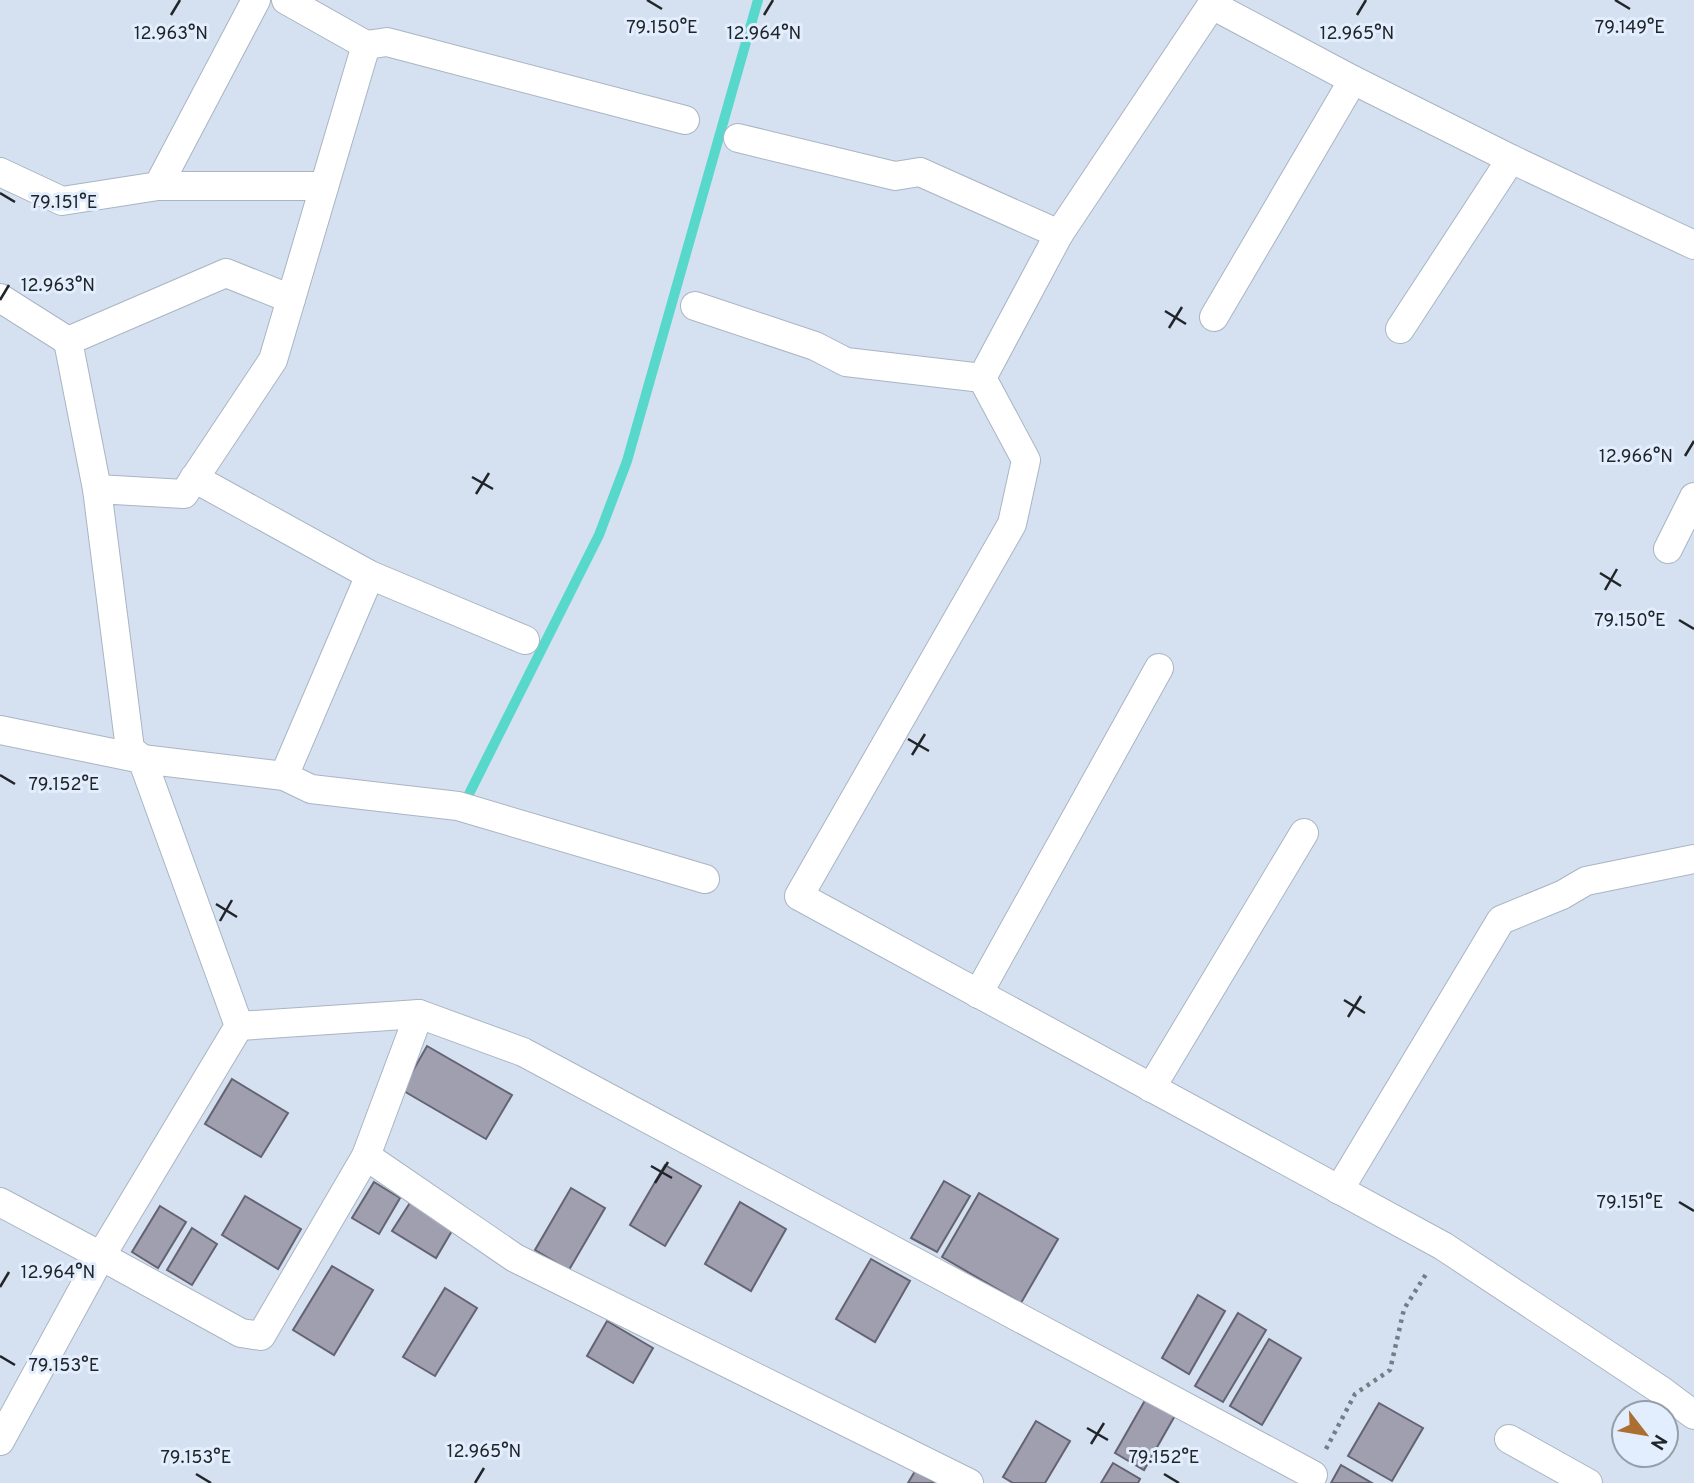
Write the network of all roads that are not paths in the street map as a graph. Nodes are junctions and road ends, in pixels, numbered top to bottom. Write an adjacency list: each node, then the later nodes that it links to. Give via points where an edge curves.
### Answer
1 (256, 0): 10 (street)
2 (286, 0): 4 (street)
3 (1214, 2): 5 (street); 12 (street)
4 (366, 46): 6 (street, via 387,42); 11 (street)
5 (1353, 80): 8 (street); 17 (street)
6 (685, 120)
7 (738, 138): 12 (street, via 895,176 920,172)
8 (1511, 159): 13 (street); 18 (street)
9 (0, 172): 10 (street, via 62,201)
10 (158, 186): 11 (street)
11 (324, 186): 15 (street)
12 (1059, 234): 20 (street)
13 (1694, 245)
14 (0, 298): 19 (street)
15 (291, 299): 19 (street, via 226,273); 21 (street, via 273,360)
16 (695, 306): 20 (street, via 815,346 846,362)
17 (1214, 317)
18 (1400, 329)
19 (68, 341): 22 (street)
20 (982, 378): 34 (street, via 1026,460 1012,524 799,896)
21 (194, 478): 22 (street, via 184,494); 25 (street)
22 (97, 489): 29 (street, via 130,749)
23 (1694, 497): 24 (street)
24 (1668, 549)
25 (370, 575): 26 (street); 30 (street)
26 (524, 640)
27 (1158, 668): 34 (street)
28 (0, 730): 29 (street)
29 (142, 759): 30 (street); 36 (street)
30 (284, 776): 33 (street, via 311,789 457,806)
31 (1304, 834): 37 (street)
32 (1694, 859): 39 (street, via 1586,881 1500,920)
33 (705, 879)
34 (978, 994): 37 (street)
35 (419, 1014): 36 (street); 38 (street); 45 (street, via 523,1052)
36 (239, 1026): 41 (street)
37 (1151, 1088): 39 (street)
38 (366, 1156): 41 (street, via 261,1336 241,1333); 47 (street, via 515,1258)
39 (1339, 1190): 42 (street, via 1443,1247)
40 (0, 1202): 41 (street)
41 (101, 1256): 44 (street)
42 (1694, 1415)
43 (1509, 1439): 46 (street)
44 (0, 1441)
45 (1312, 1475)
46 (1581, 1481)
47 (969, 1483)

